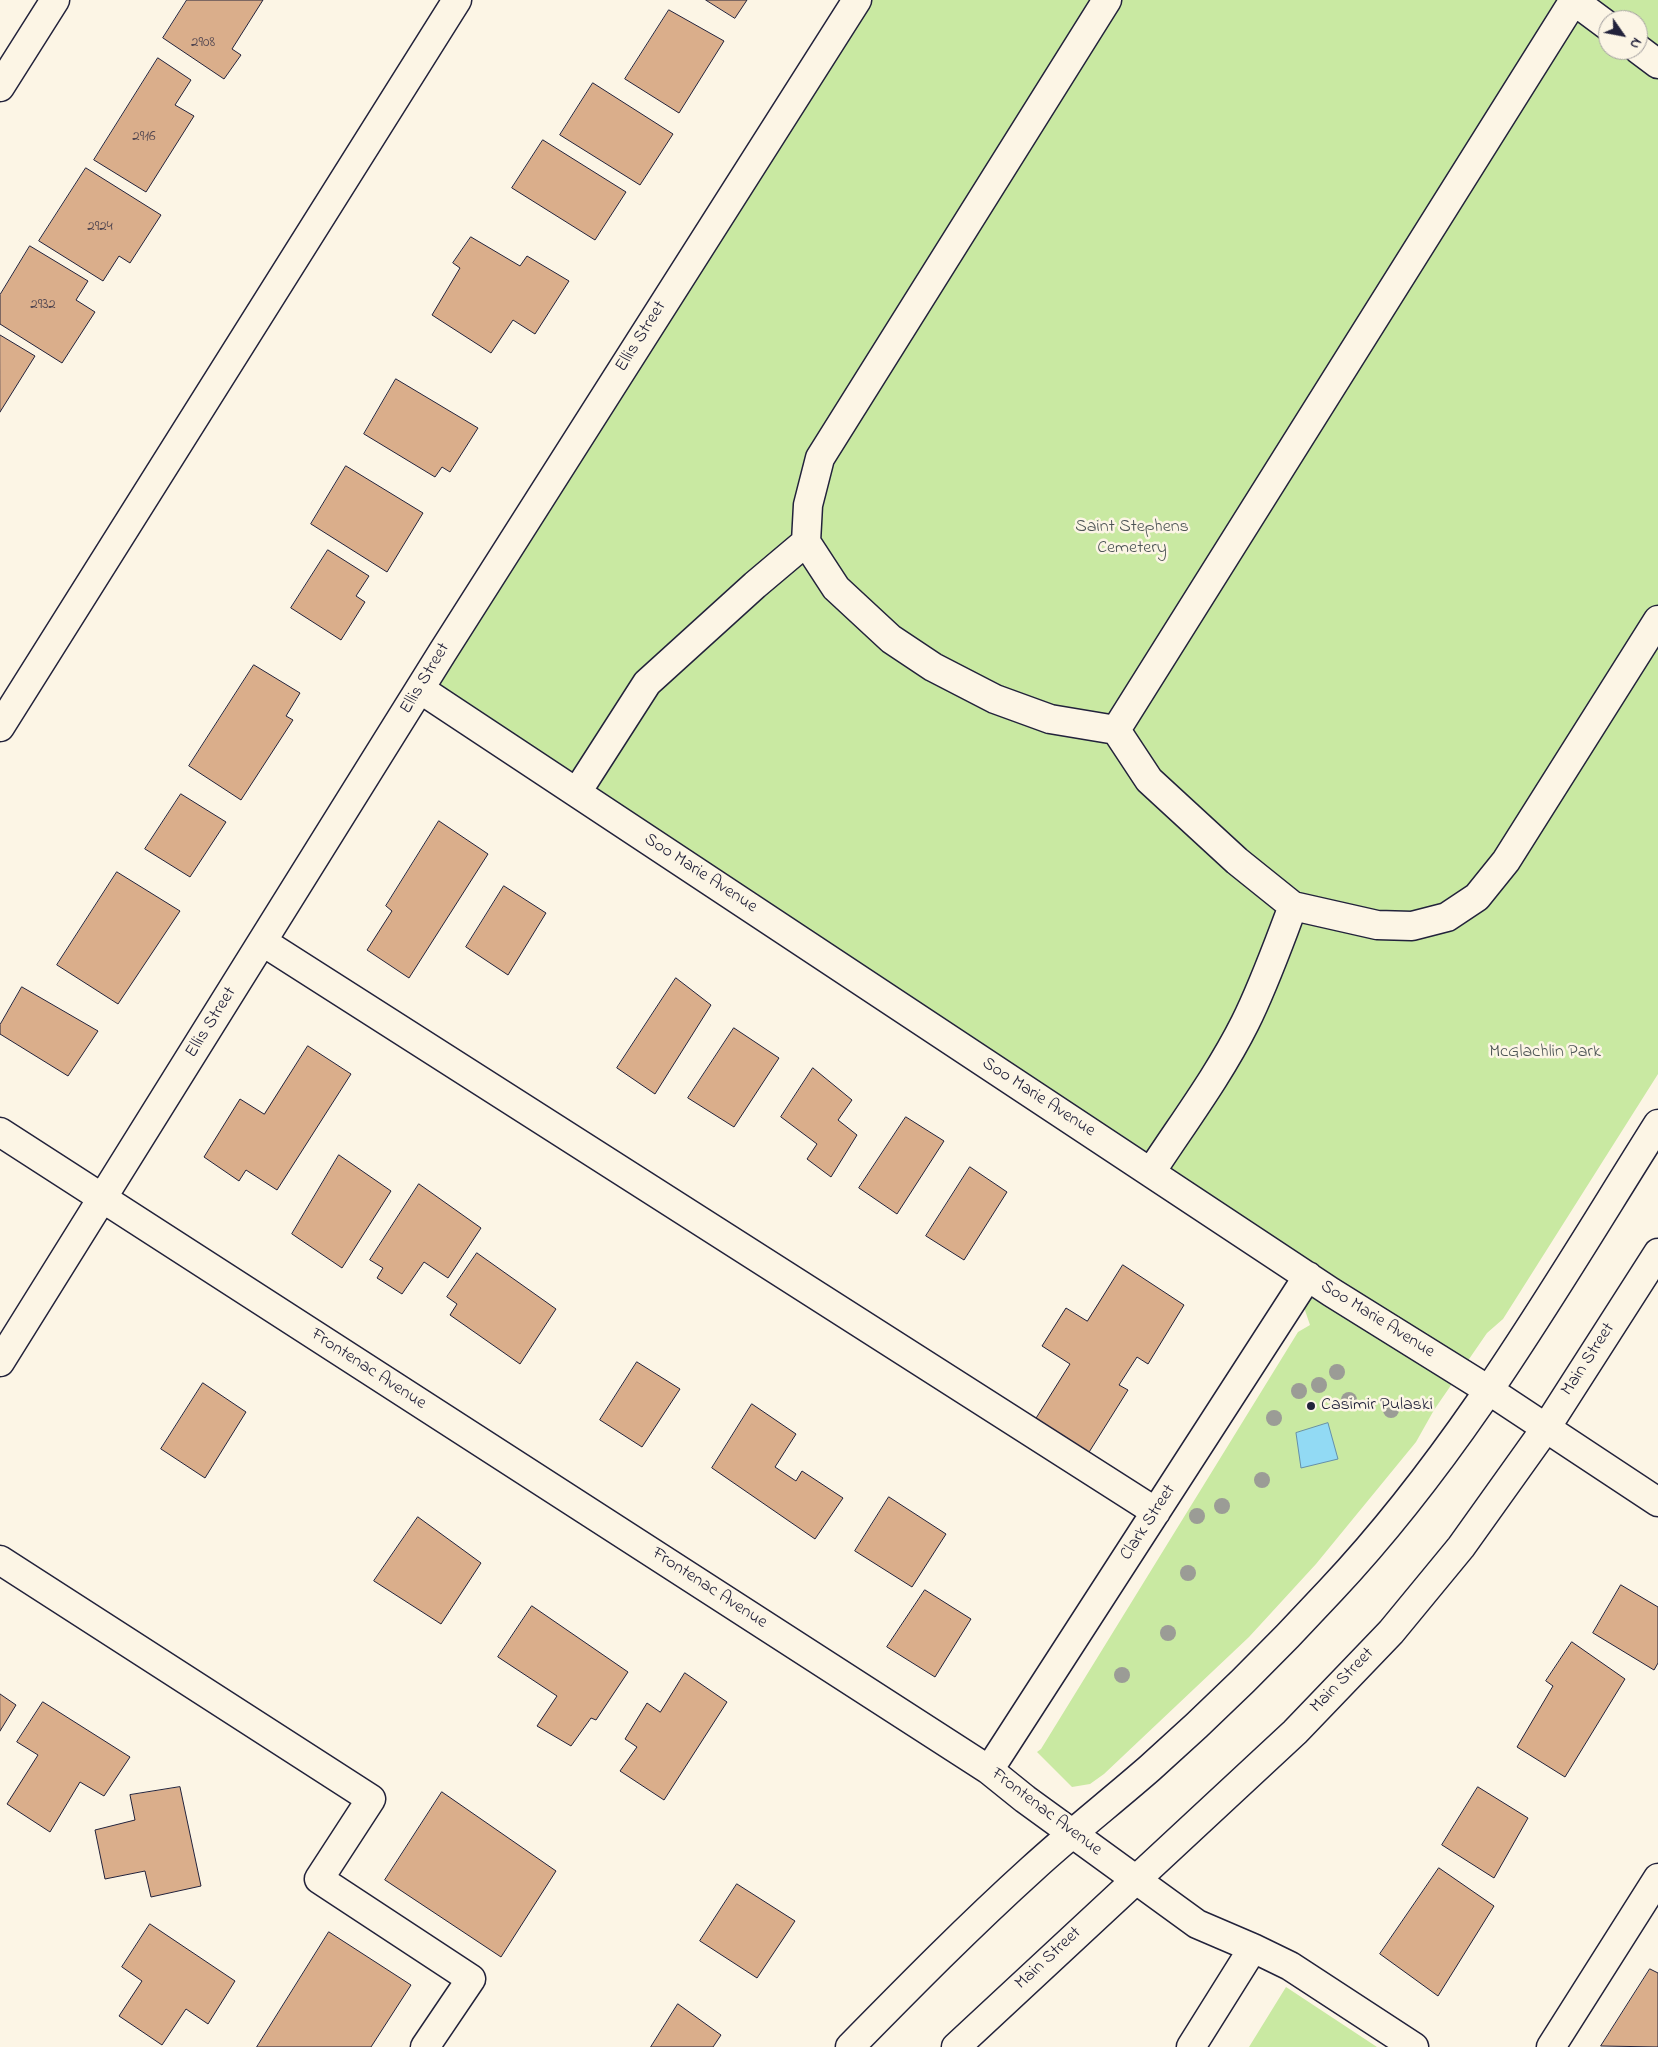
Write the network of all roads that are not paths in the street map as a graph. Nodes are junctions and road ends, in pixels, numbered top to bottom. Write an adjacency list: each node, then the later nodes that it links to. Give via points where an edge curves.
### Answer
1 (55, 0): 7 (street)
2 (457, 0): 11 (street)
3 (857, 0): 10 (street, Ellis Street)
4 (1107, 0): 8 (street, via 820,458 808,505)
5 (1573, 0): 6 (street); 12 (street)
6 (1598, 19)
7 (0, 87)
8 (806, 542): 12 (street, via 836,588 891,639 933,667 995,699 1050,719); 13 (street, via 646,682)
9 (1658, 620): 14 (street, via 1506,860 1477,897 1447,917 1412,926 1377,925)
10 (420, 689): 13 (street, Soo Marie Avenue); 15 (street, Ellis Street)
11 (0, 727)
12 (1116, 730): 14 (street, via 1149,780)
13 (577, 792): 18 (street, Soo Marie Avenue)
14 (1293, 906): 18 (street, via 1245,1024)
15 (262, 942): 19 (street, Ellis Street); 26 (street)
16 (1658, 1124): 23 (street)
17 (0, 1132): 19 (street, Frontenac Avenue)
18 (1151, 1172): 21 (street, Soo Marie Avenue)
19 (102, 1198): 22 (street, Ellis Street); 28 (street, Frontenac Avenue)
20 (1658, 1253): 24 (street, Main Street)
21 (1308, 1276): 23 (street, Soo Marie Avenue); 26 (street, Clark Street)
22 (0, 1362)
23 (1490, 1391): 24 (street, Soo Marie Avenue); 29 (street, via 1423,1480 1333,1589 1194,1729)
24 (1546, 1428): 25 (street, Soo Marie Avenue); 31 (street, Main Street, via 1461,1547 1391,1632 1294,1732)
25 (1658, 1502)
26 (1156, 1512): 28 (street, Clark Street)
27 (0, 1560): 33 (street, via 371,1799 319,1879 471,1979)
28 (989, 1770): 29 (street, Frontenac Avenue)
29 (1073, 1834): 31 (street, Frontenac Avenue); 34 (street, via 1019,1881)
30 (1658, 1878): 38 (street)
31 (1134, 1879): 32 (street, Frontenac Avenue, via 1197,1924); 35 (street, Main Street)
32 (1253, 1948): 36 (street); 37 (street, Frontenac Avenue, via 1290,1966)
33 (426, 2047)
34 (850, 2047)
35 (956, 2047)
36 (1190, 2047)
37 (1414, 2047)
38 (1551, 2047)

